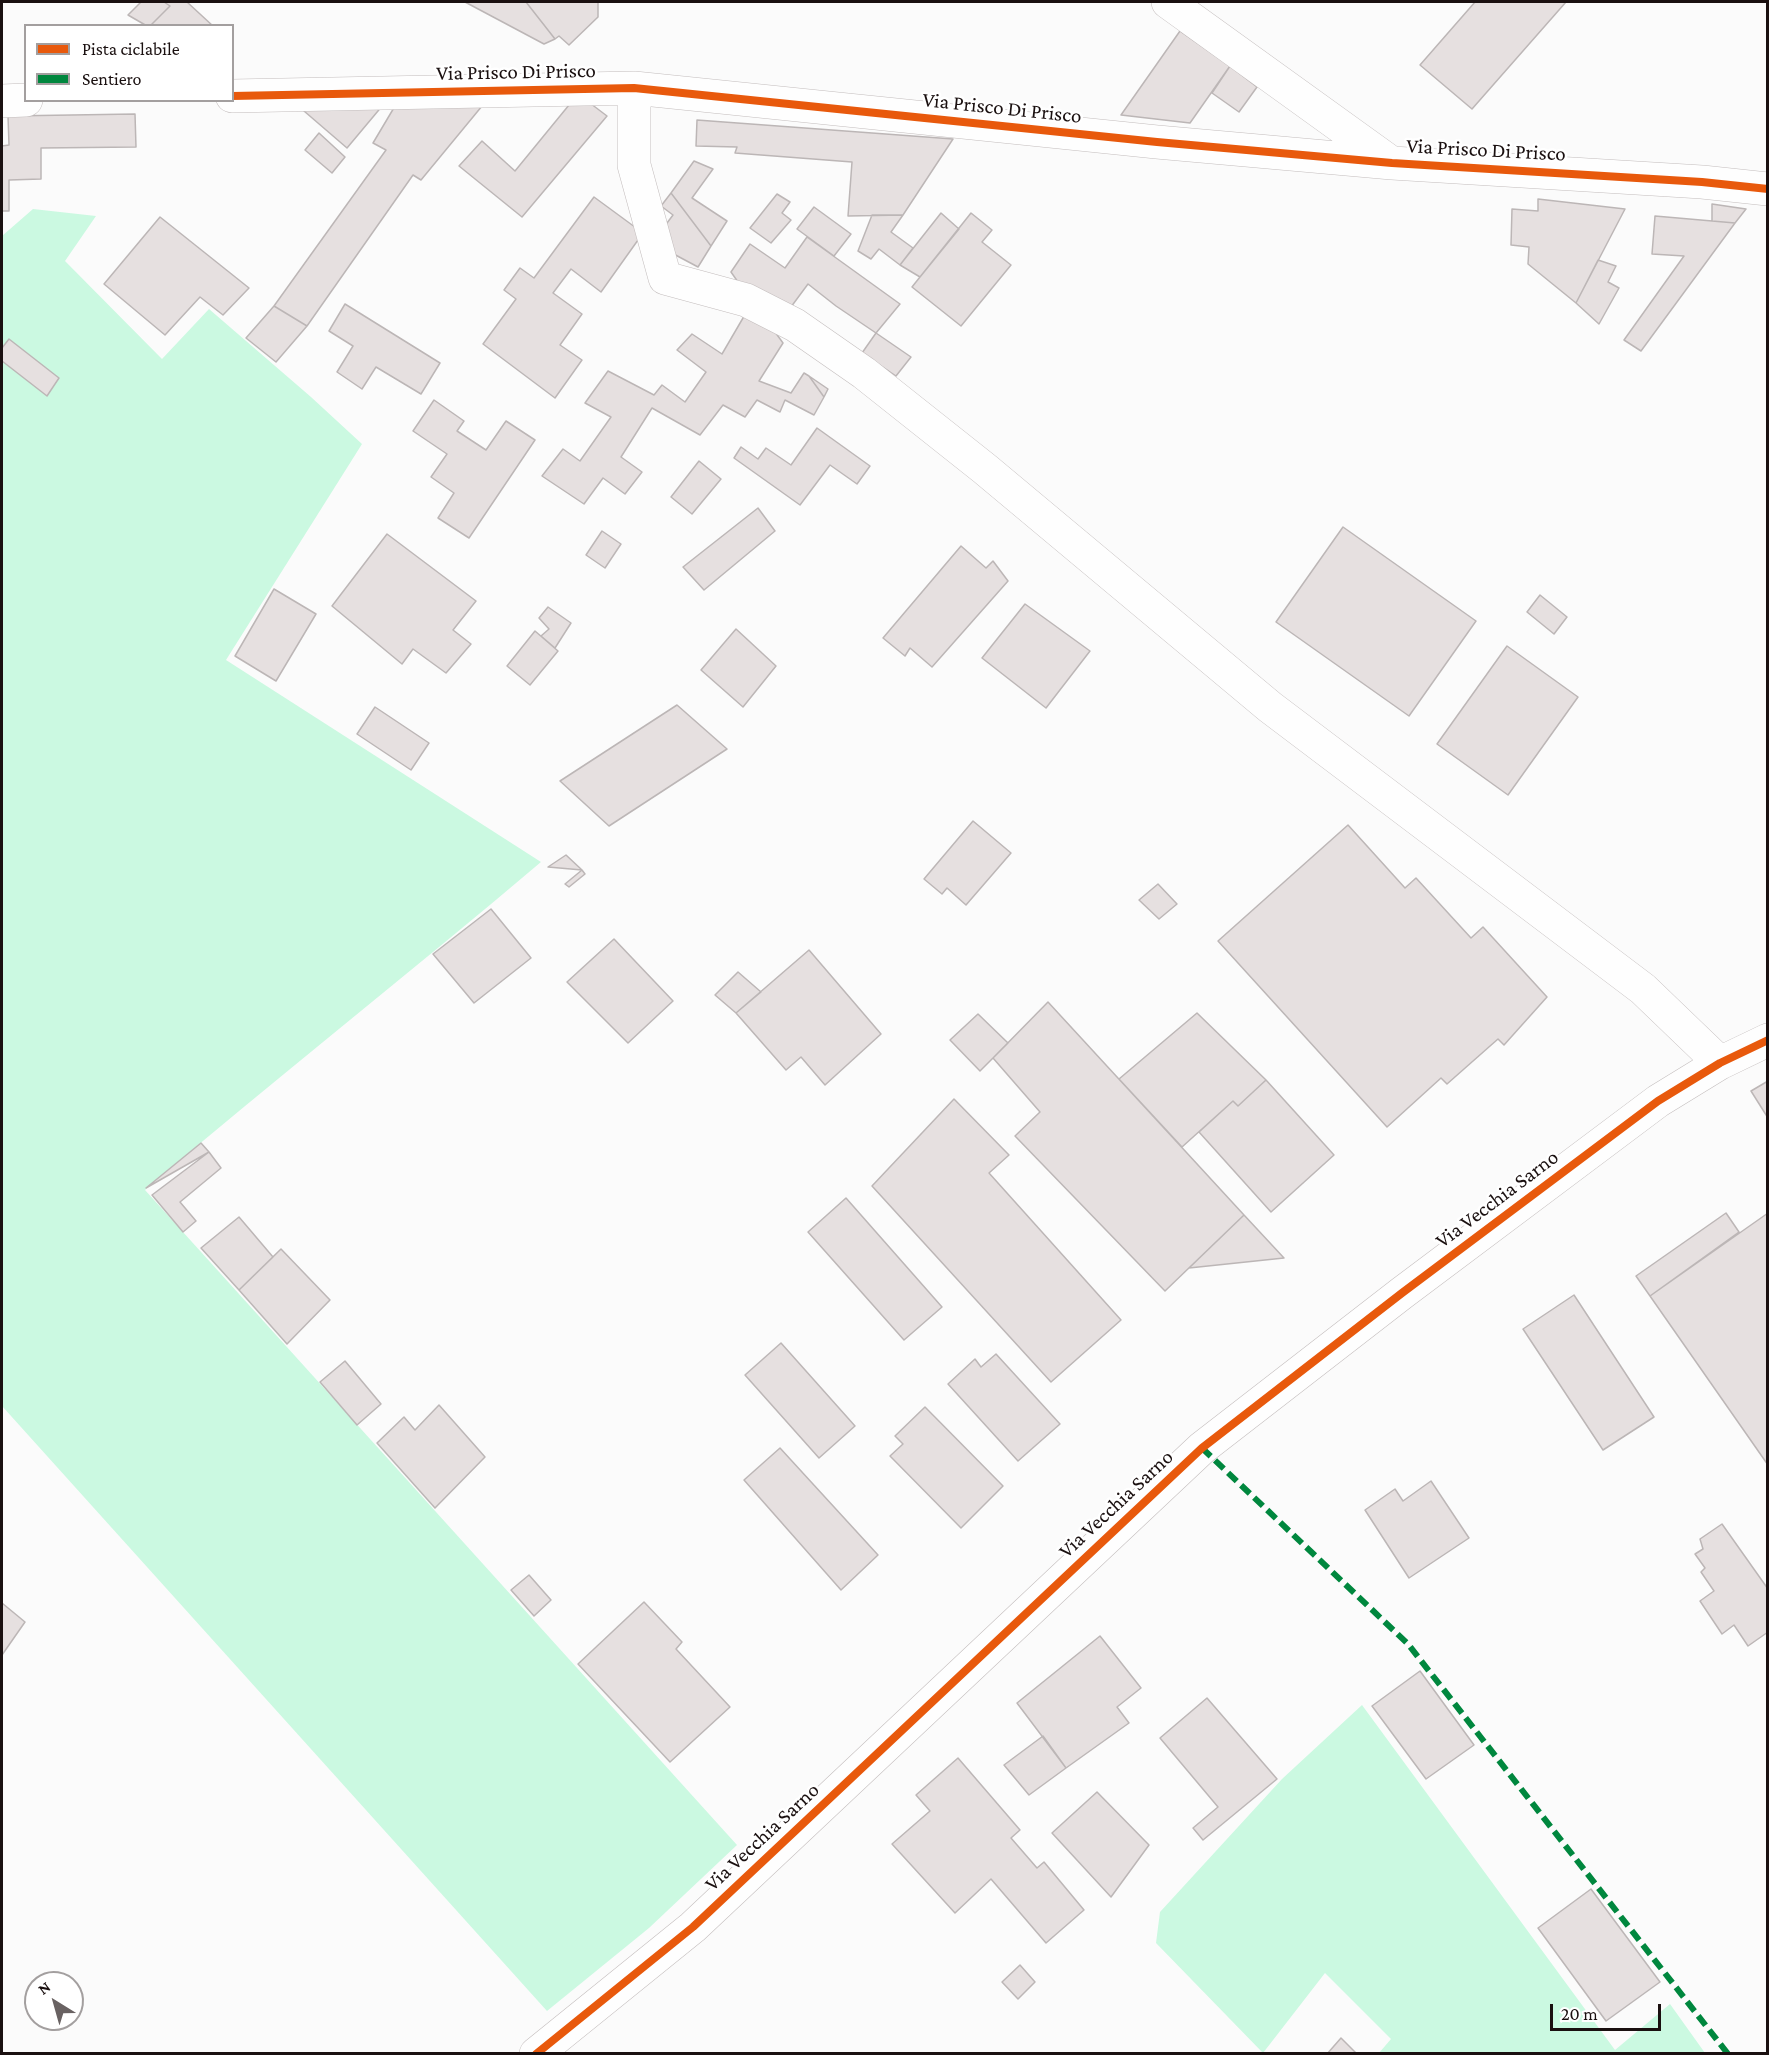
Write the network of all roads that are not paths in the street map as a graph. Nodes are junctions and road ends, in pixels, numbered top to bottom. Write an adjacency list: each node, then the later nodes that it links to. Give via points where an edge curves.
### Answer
1 (1168, 2): 6 (street)
2 (634, 88): 3 (street, Via Prisco Di Prisco); 6 (street, Via Prisco Di Prisco); 9 (street, via 634,165 665,278 746,300 795,325 864,374 985,469 1270,707 1643,989)
3 (234, 96)
4 (2, 100): 5 (street)
5 (24, 100)
6 (1392, 163): 7 (street, Via Prisco Di Prisco)
7 (1767, 189)
8 (1767, 1040): 9 (street, Via Vecchia Sarno)
9 (1720, 1063): 10 (street, Via Vecchia Sarno, via 1658,1101 1202,1448 693,1927)
10 (536, 2054)

